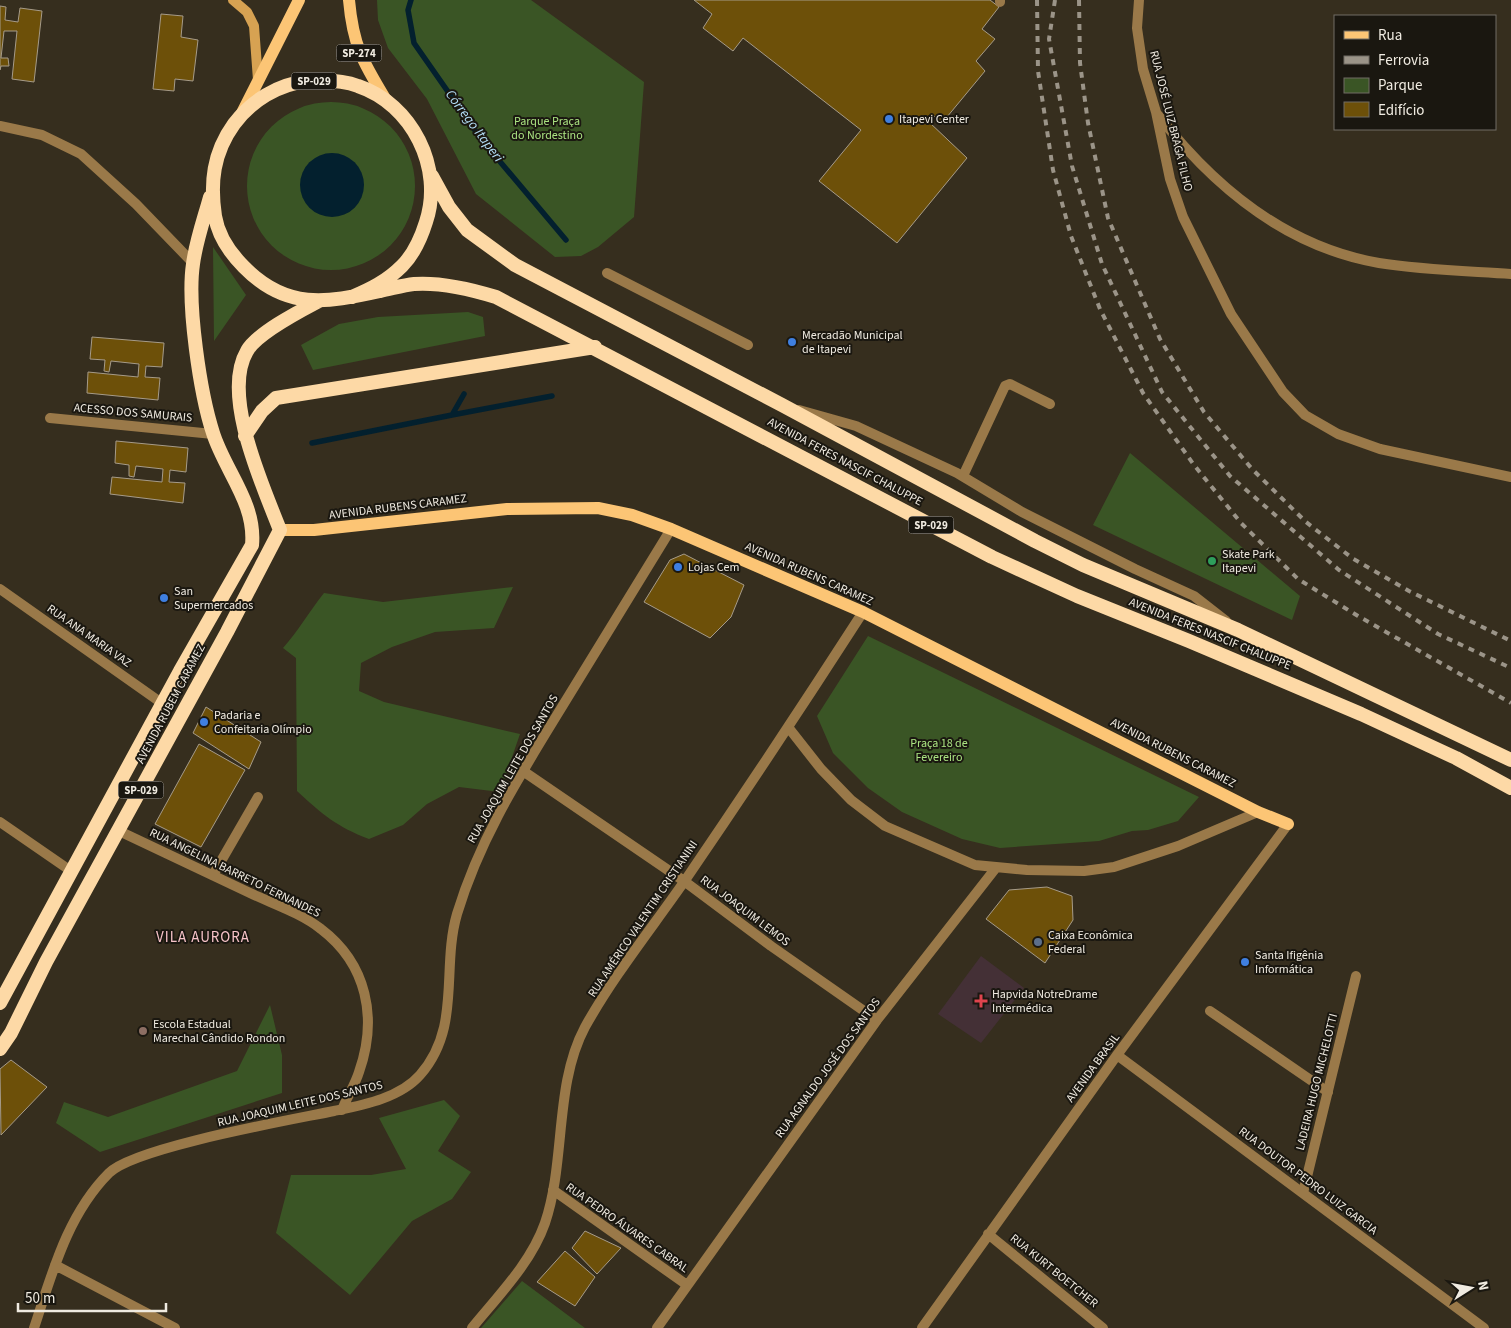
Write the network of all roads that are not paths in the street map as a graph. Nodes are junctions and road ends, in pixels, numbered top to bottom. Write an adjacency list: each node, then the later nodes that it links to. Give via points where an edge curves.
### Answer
1 (233, 0): 5 (main road, via 248,12 254,26)
2 (299, 0): 5 (main road)
3 (349, 0): 6 (main road, SP-274, via 352,30 360,56)
4 (1139, 0): 7 (street, RUA JOSÉ LUIZ BRAGA FILHO, via 1137,28)
5 (258, 80): 8 (main road)
6 (386, 100): 8 (highway, SP-029, via 358,86 327,80 296,82 267,94); 10 (highway, SP-029, via 409,122 424,150)
7 (1156, 112): 14 (street, via 1214,179 1249,208 1291,234 1332,252 1378,263 1431,270); 25 (street, RUA JOSÉ LUIZ BRAGA FILHO, via 1170,180 1183,217 1230,314 1284,392 1305,415 1338,434 1380,449)
8 (242, 113): 11 (highway, SP-029, via 225,136 214,163)
9 (0, 126): 12 (street, via 42,135 81,154 136,204)
10 (432, 176): 15 (highway, SP-029, via 430,211 420,240 392,275 380,285); 20 (highway, AVENIDA FERES NASCIF CHALUPPE / SP-029, via 449,208 466,230 489,248 515,265)
11 (211, 192): 12 (highway, SP-029); 16 (highway, SP-029, via 217,225 232,255 256,280 285,296)
12 (193, 263): 22 (highway, SP-029, via 194,320)
13 (607, 273): 17 (street)
14 (1511, 274)
15 (352, 297): 16 (highway, SP-029); 18 (highway, AVENIDA FERES NASCIF CHALUPPE / SP-029, via 413,284 466,287 496,297)
16 (319, 301): 23 (highway, SP-029, via 281,321 248,349 240,367)
17 (748, 345)
18 (595, 347): 23 (highway, via 276,398 262,411); 35 (highway, AVENIDA FERES NASCIF CHALUPPE / SP-029, via 992,557 1077,596 1361,714 1456,758)
19 (1050, 404): 24 (street, via 1010,384 1005,386)
20 (782, 405): 24 (street, via 856,426); 30 (highway, AVENIDA FERES NASCIF CHALUPPE / SP-029, via 1082,565)
21 (50, 418): 22 (street, ACESSO DOS SAMURAIS)
22 (213, 434): 31 (highway, AVENIDA RUBEM CARAMEZ / SP-029, via 239,486 254,529 252,546)
23 (245, 436): 27 (highway, SP-029)
24 (963, 476): 30 (street, via 1022,512 1194,596)
25 (1511, 476)
26 (671, 529): 27 (main road, AVENIDA RUBENS CARAMEZ, via 632,515 562,508 507,509 314,530); 29 (main road, AVENIDA RUBENS CARAMEZ); 34 (street, RUA JOAQUIM LEITE DOS SANTOS)
27 (280, 530): 40 (highway, AVENIDA RUBEM CARAMEZ / SP-029)
28 (0, 589): 31 (street, RUA ANA MARIA VAZ)
29 (863, 612): 32 (street); 37 (main road, AVENIDA RUBENS CARAMEZ)
30 (1238, 630): 33 (highway, AVENIDA FERES NASCIF CHALUPPE / SP-029)
31 (163, 704): 42 (highway, AVENIDA RUBEM CARAMEZ / SP-029)
32 (788, 727): 41 (street, via 845,794 885,826 949,855); 44 (street, RUA AMÉRICO VALENTIM CRISTIANINI)
33 (1511, 760)
34 (523, 771): 44 (street, RUA JOAQUIM LEMOS); 52 (street, RUA JOAQUIM LEITE DOS SANTOS, via 474,864 453,928 446,1023 433,1057 419,1077 395,1094)
35 (1511, 788)
36 (258, 797): 43 (street)
37 (1258, 812): 39 (main road, AVENIDA RUBENS CARAMEZ); 41 (street, via 1178,846 1114,867 1084,871)
38 (0, 822): 42 (street)
39 (1288, 824): 50 (street, AVENIDA BRASIL)
40 (119, 831): 43 (street, RUA ANGELINA BARRETO FERNANDES); 49 (highway, AVENIDA RUBEM CARAMEZ / SP-029)
41 (995, 869): 48 (street, RUA AGNALDO JOSÉ DOS SANTOS)
42 (71, 871): 46 (highway, AVENIDA RUBEM CARAMEZ / SP-029)
43 (213, 875): 52 (street, RUA ANGELINA BARRETO FERNANDES, via 320,928 344,950 359,975 368,1012 367,1044 359,1073)
44 (684, 881): 48 (street, RUA JOAQUIM LEMOS); 53 (street, RUA AMÉRICO VALENTIM CRISTIANINI, via 611,983 584,1030 571,1068)
45 (1356, 976): 51 (street, LADEIRA HUGO MICHELOTTI)
46 (0, 1003)
47 (1210, 1011): 51 (street)
48 (877, 1020): 57 (street, RUA AGNALDO JOSÉ DOS SANTOS)
49 (0, 1049)
50 (1117, 1056): 54 (street, RUA DOUTOR PEDRO LUIZ GARCIA); 55 (street, AVENIDA BRASIL)
51 (1328, 1092): 54 (street, LADEIRA HUGO MICHELOTTI)
52 (342, 1110): 56 (street, RUA JOAQUIM LEITE DOS SANTOS, via 172,1148 134,1159 111,1171 87,1199)
53 (553, 1190): 57 (street, RUA PEDRO ÁLVARES CABRAL); 60 (street, RUA AMÉRICO VALENTIM CRISTIANINI, via 545,1223 534,1247 512,1280)
54 (1303, 1193): 64 (street, RUA DOUTOR PEDRO LUIZ GARCIA)
55 (988, 1234): 62 (street, AVENIDA BRASIL); 63 (street, RUA KURT BOETCHER)
56 (54, 1265): 58 (street, RUA JOAQUIM LEITE DOS SANTOS); 59 (street)
57 (687, 1286): 61 (street, RUA AGNALDO JOSÉ DOS SANTOS)
58 (34, 1328)
59 (175, 1328)
60 (472, 1328)
61 (657, 1328)
62 (922, 1328)
63 (1103, 1328)
64 (1484, 1328)

